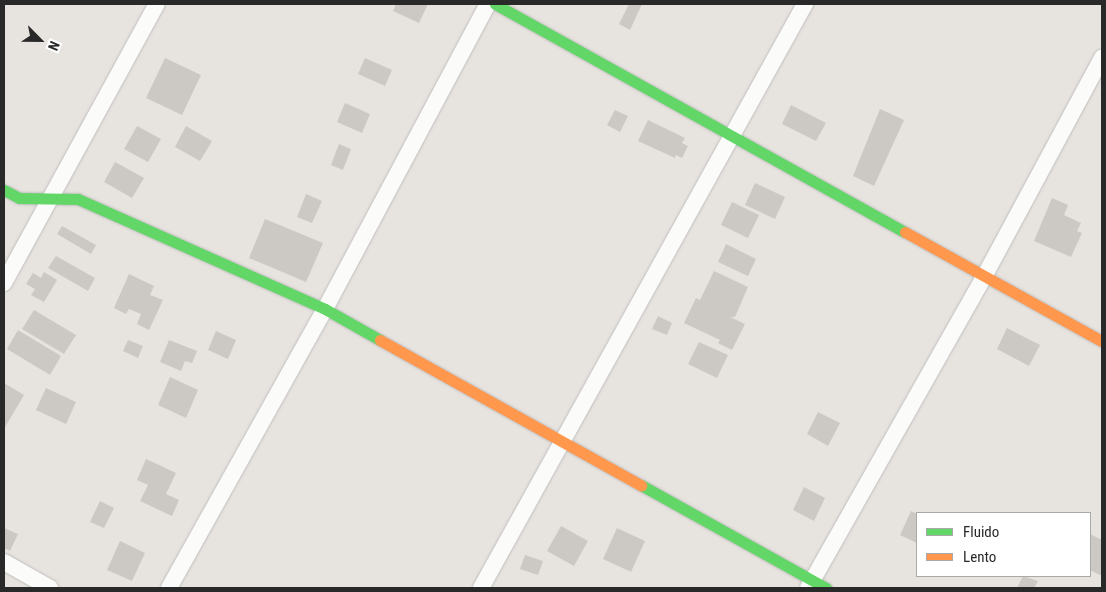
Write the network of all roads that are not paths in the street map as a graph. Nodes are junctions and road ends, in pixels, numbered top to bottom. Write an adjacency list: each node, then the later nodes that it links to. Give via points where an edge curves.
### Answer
1 (157, 4): 8 (street)
2 (488, 4): 11 (street)
3 (495, 4): 6 (street)
4 (804, 4): 6 (street)
5 (1102, 58): 9 (street)
6 (732, 135): 9 (street); 13 (street)
7 (4, 190): 8 (street, via 19,198)
8 (50, 200): 10 (street); 11 (street, via 78,199)
9 (985, 275): 12 (street); 15 (street)
10 (4, 283)
11 (325, 309): 13 (street); 17 (street)
12 (1102, 341)
13 (562, 442): 15 (street); 18 (street)
14 (4, 562): 16 (street)
15 (815, 586)
16 (50, 588)
17 (169, 588)
18 (481, 588)

